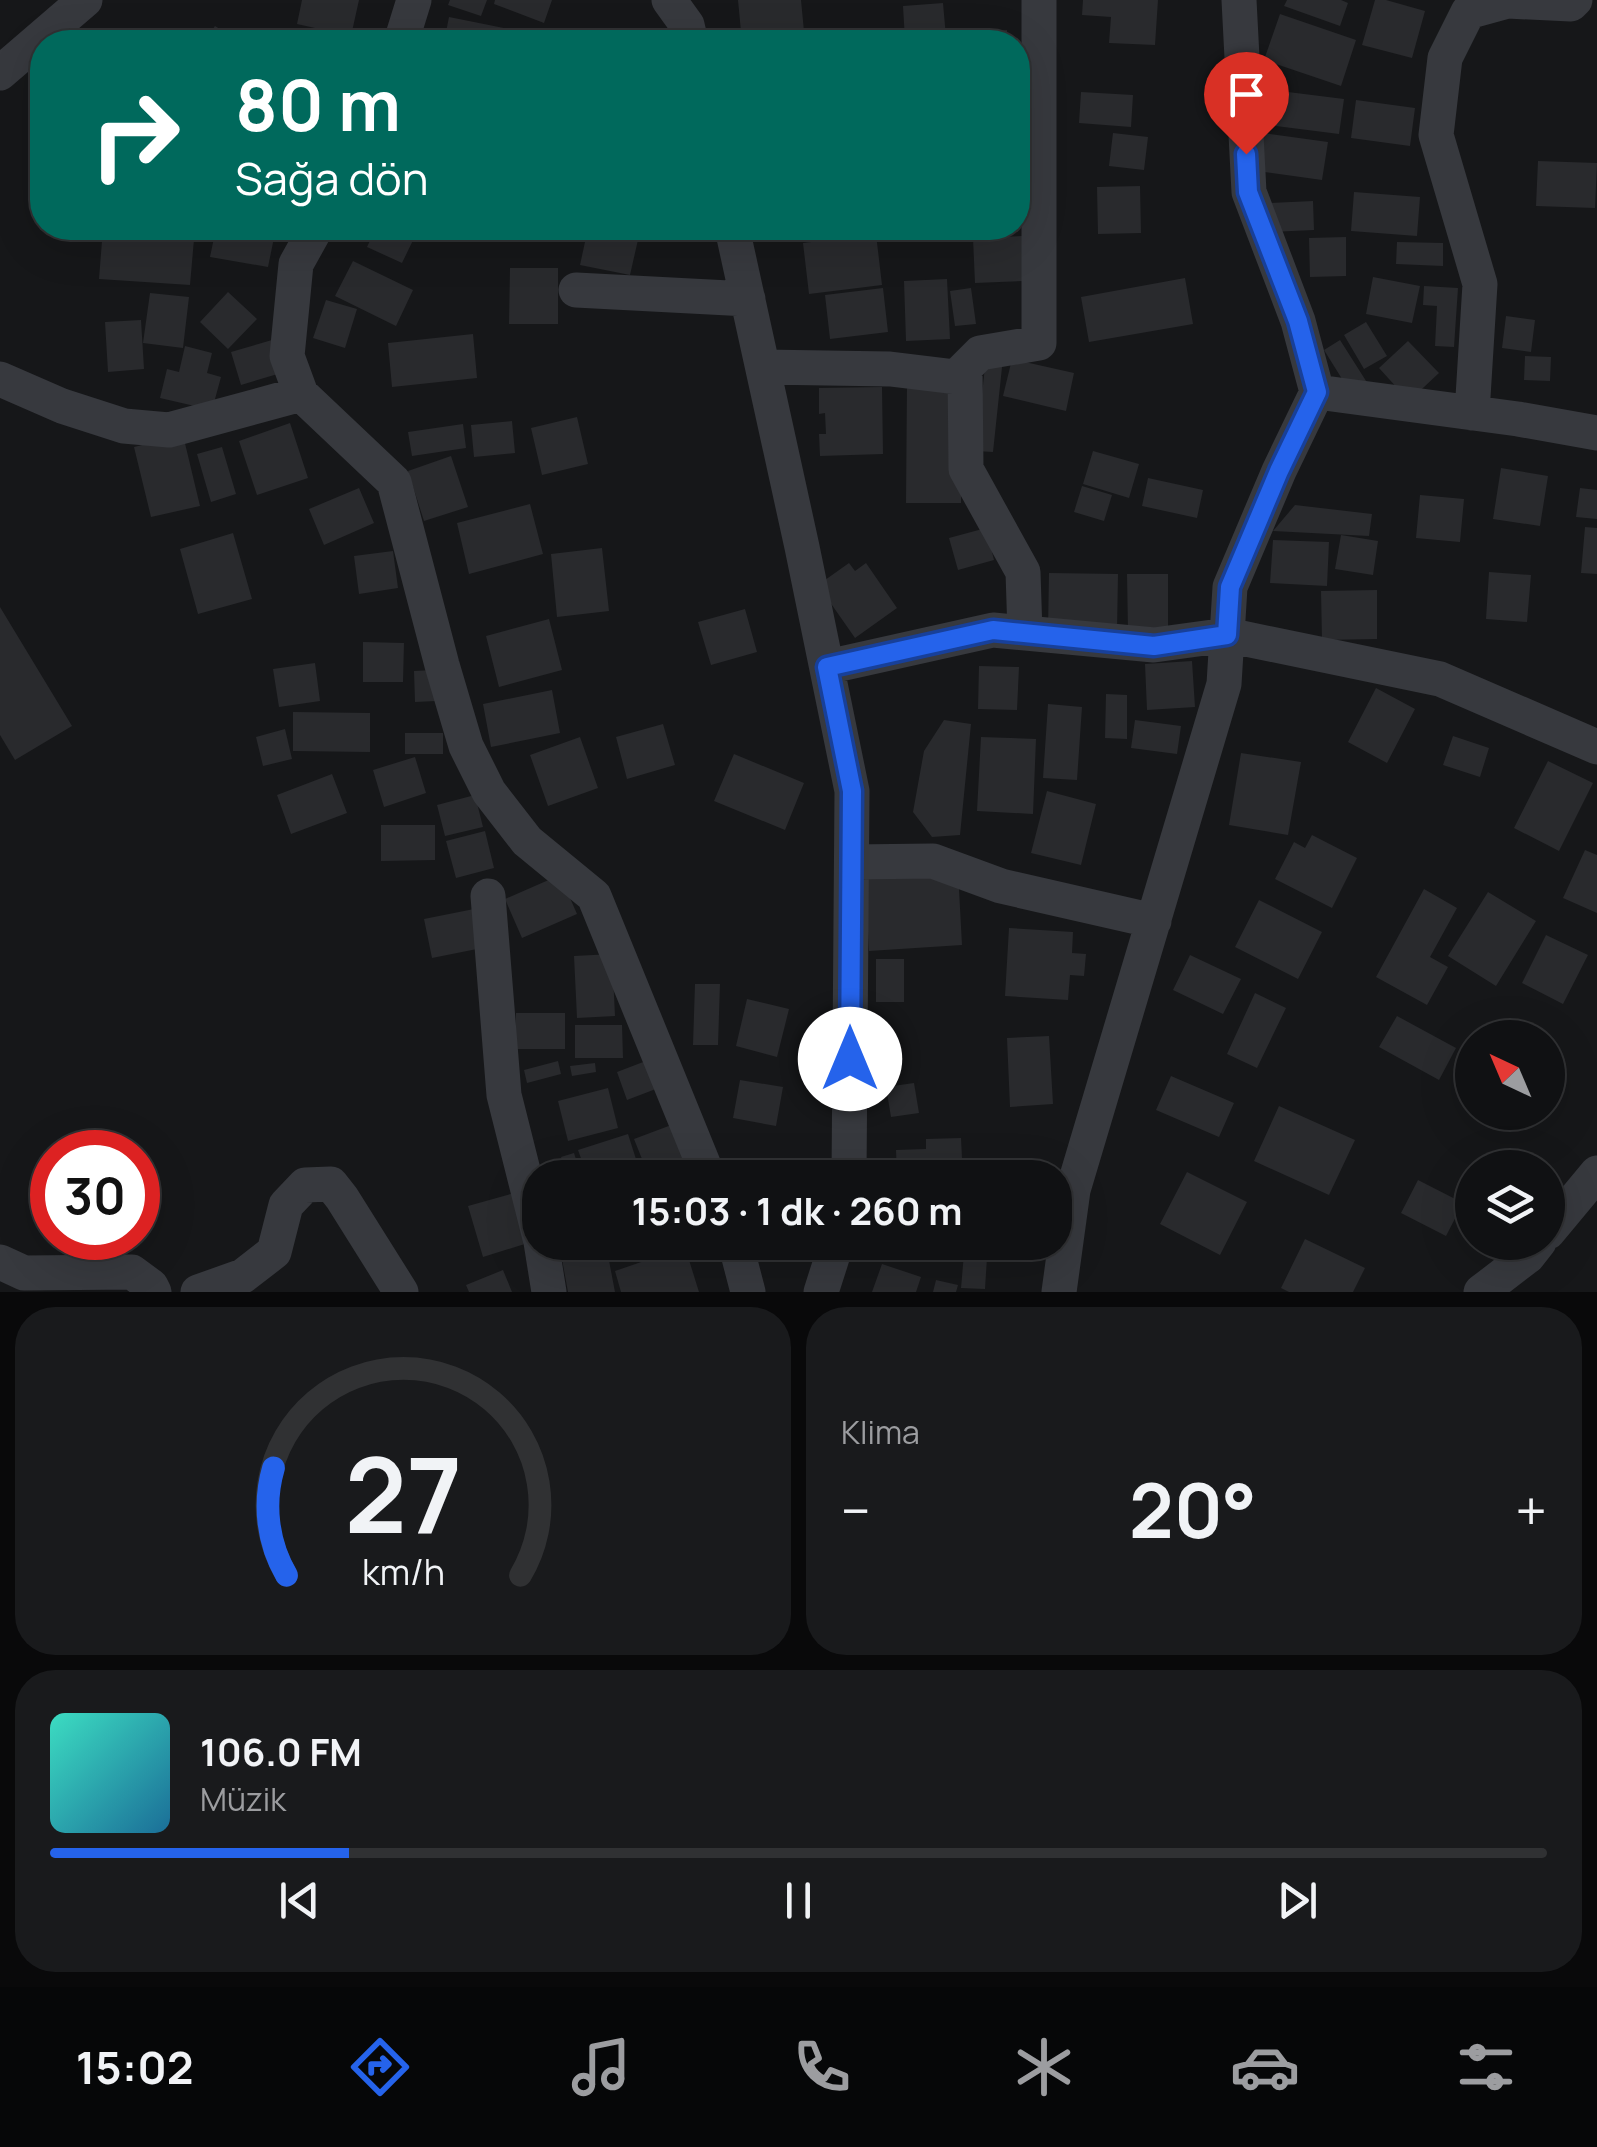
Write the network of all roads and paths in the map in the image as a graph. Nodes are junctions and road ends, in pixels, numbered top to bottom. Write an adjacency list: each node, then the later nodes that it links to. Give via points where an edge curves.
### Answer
1 (85, 0): 7 (street)
2 (414, 0): 8 (street)
3 (1039, 0): 12 (street)
4 (1239, 0): 21 (street, via 1248,192 1298,321)
5 (673, 1): 9 (street)
6 (1581, 6): 23 (street, via 1508,1 1468,12 1445,58 1436,134 1480,284)
7 (50, 30)
8 (405, 30)
9 (688, 30)
10 (30, 47): 11 (street)
11 (0, 73)
12 (1030, 122)
13 (1030, 184): 19 (street, via 1039,343 980,353)
14 (309, 240): 22 (street, via 296,264 287,356)
15 (735, 240): 17 (street)
16 (576, 290): 17 (street)
17 (748, 299): 18 (street)
18 (763, 367): 19 (street, via 956,377); 27 (street)
19 (964, 369): 25 (street, via 966,469 1024,572)
20 (0, 379): 22 (street, via 124,426 169,430)
21 (1317, 392): 23 (street); 26 (street, via 1230,587)
22 (301, 394): 32 (street, via 394,482 466,746 489,792 528,842 594,896)
23 (1472, 413): 24 (street)
24 (1597, 433)
25 (1025, 633): 26 (street, via 1154,646); 27 (street, via 993,630)
26 (1227, 635): 28 (street, via 1440,679); 31 (street, via 1224,684)
27 (827, 667): 29 (street, via 852,791)
28 (1597, 747)
29 (852, 862): 31 (street, via 933,861 1000,886); 33 (street)
30 (488, 896): 34 (street, via 504,1095)
31 (1154, 921): 48 (street, via 1072,1190)
32 (702, 1160)
33 (849, 1160)
34 (522, 1166)
35 (1597, 1173): 36 (street)
36 (1565, 1212)
37 (544, 1260): 46 (street)
38 (740, 1260): 47 (street)
39 (834, 1260): 42 (street)
40 (1523, 1260): 49 (street)
41 (0, 1262): 43 (street, via 24,1272 132,1272)
42 (829, 1289)
43 (154, 1292)
44 (198, 1292): 45 (street, via 243,1276 274,1252 286,1204 305,1184 331,1184)
45 (401, 1292)
46 (549, 1292)
47 (748, 1292)
48 (1059, 1292)
49 (1481, 1292)

